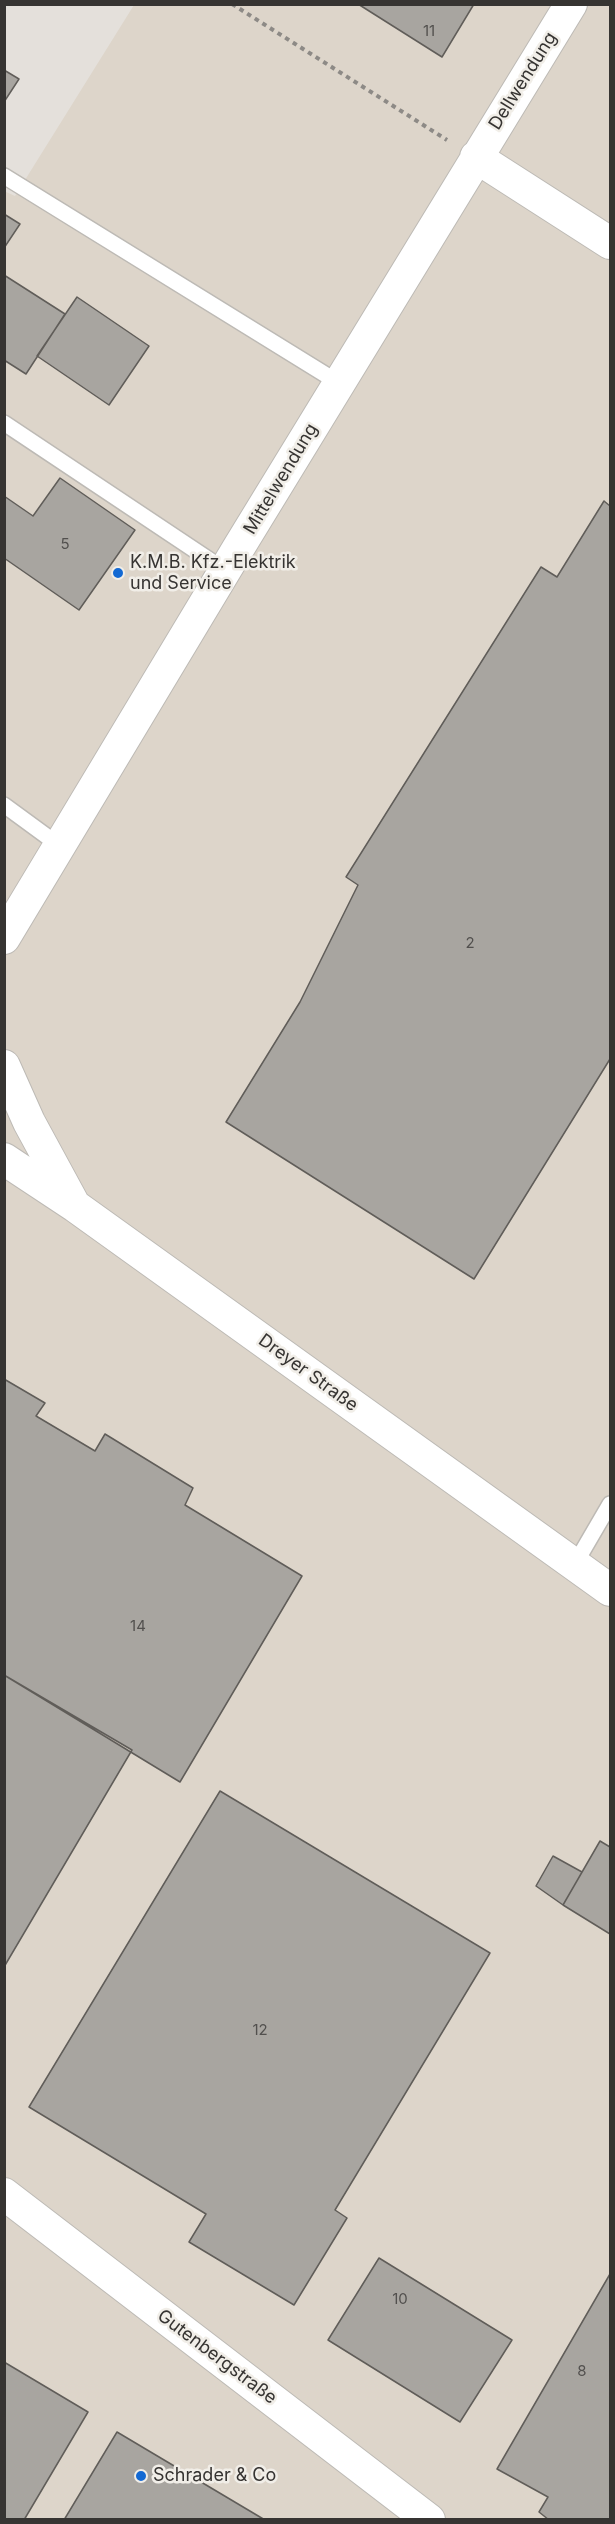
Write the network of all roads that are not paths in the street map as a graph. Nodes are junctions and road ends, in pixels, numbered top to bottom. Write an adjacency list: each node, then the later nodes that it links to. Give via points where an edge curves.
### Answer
1 (571, 4): 2 (street, Dellwendung)
2 (476, 157): 4 (street); 5 (street, Mittelwendung)
3 (4, 176): 5 (lane)
4 (610, 243)
5 (339, 383): 7 (street, Mittelwendung)
6 (4, 423): 7 (lane)
7 (226, 571): 9 (street, Mittelwendung)
8 (4, 805): 9 (lane)
9 (60, 846): 10 (street, Mittelwendung)
10 (4, 938)
11 (4, 1066): 13 (street, via 29,1122)
12 (4, 1159): 13 (street, Dreyer Straße)
13 (75, 1206): 15 (street, Dreyer Straße)
14 (610, 1504): 15 (lane)
15 (575, 1564): 16 (street, Dreyer Straße)
16 (610, 1590)
17 (4, 2194): 18 (street, Gutenbergstraße)
18 (429, 2520)

